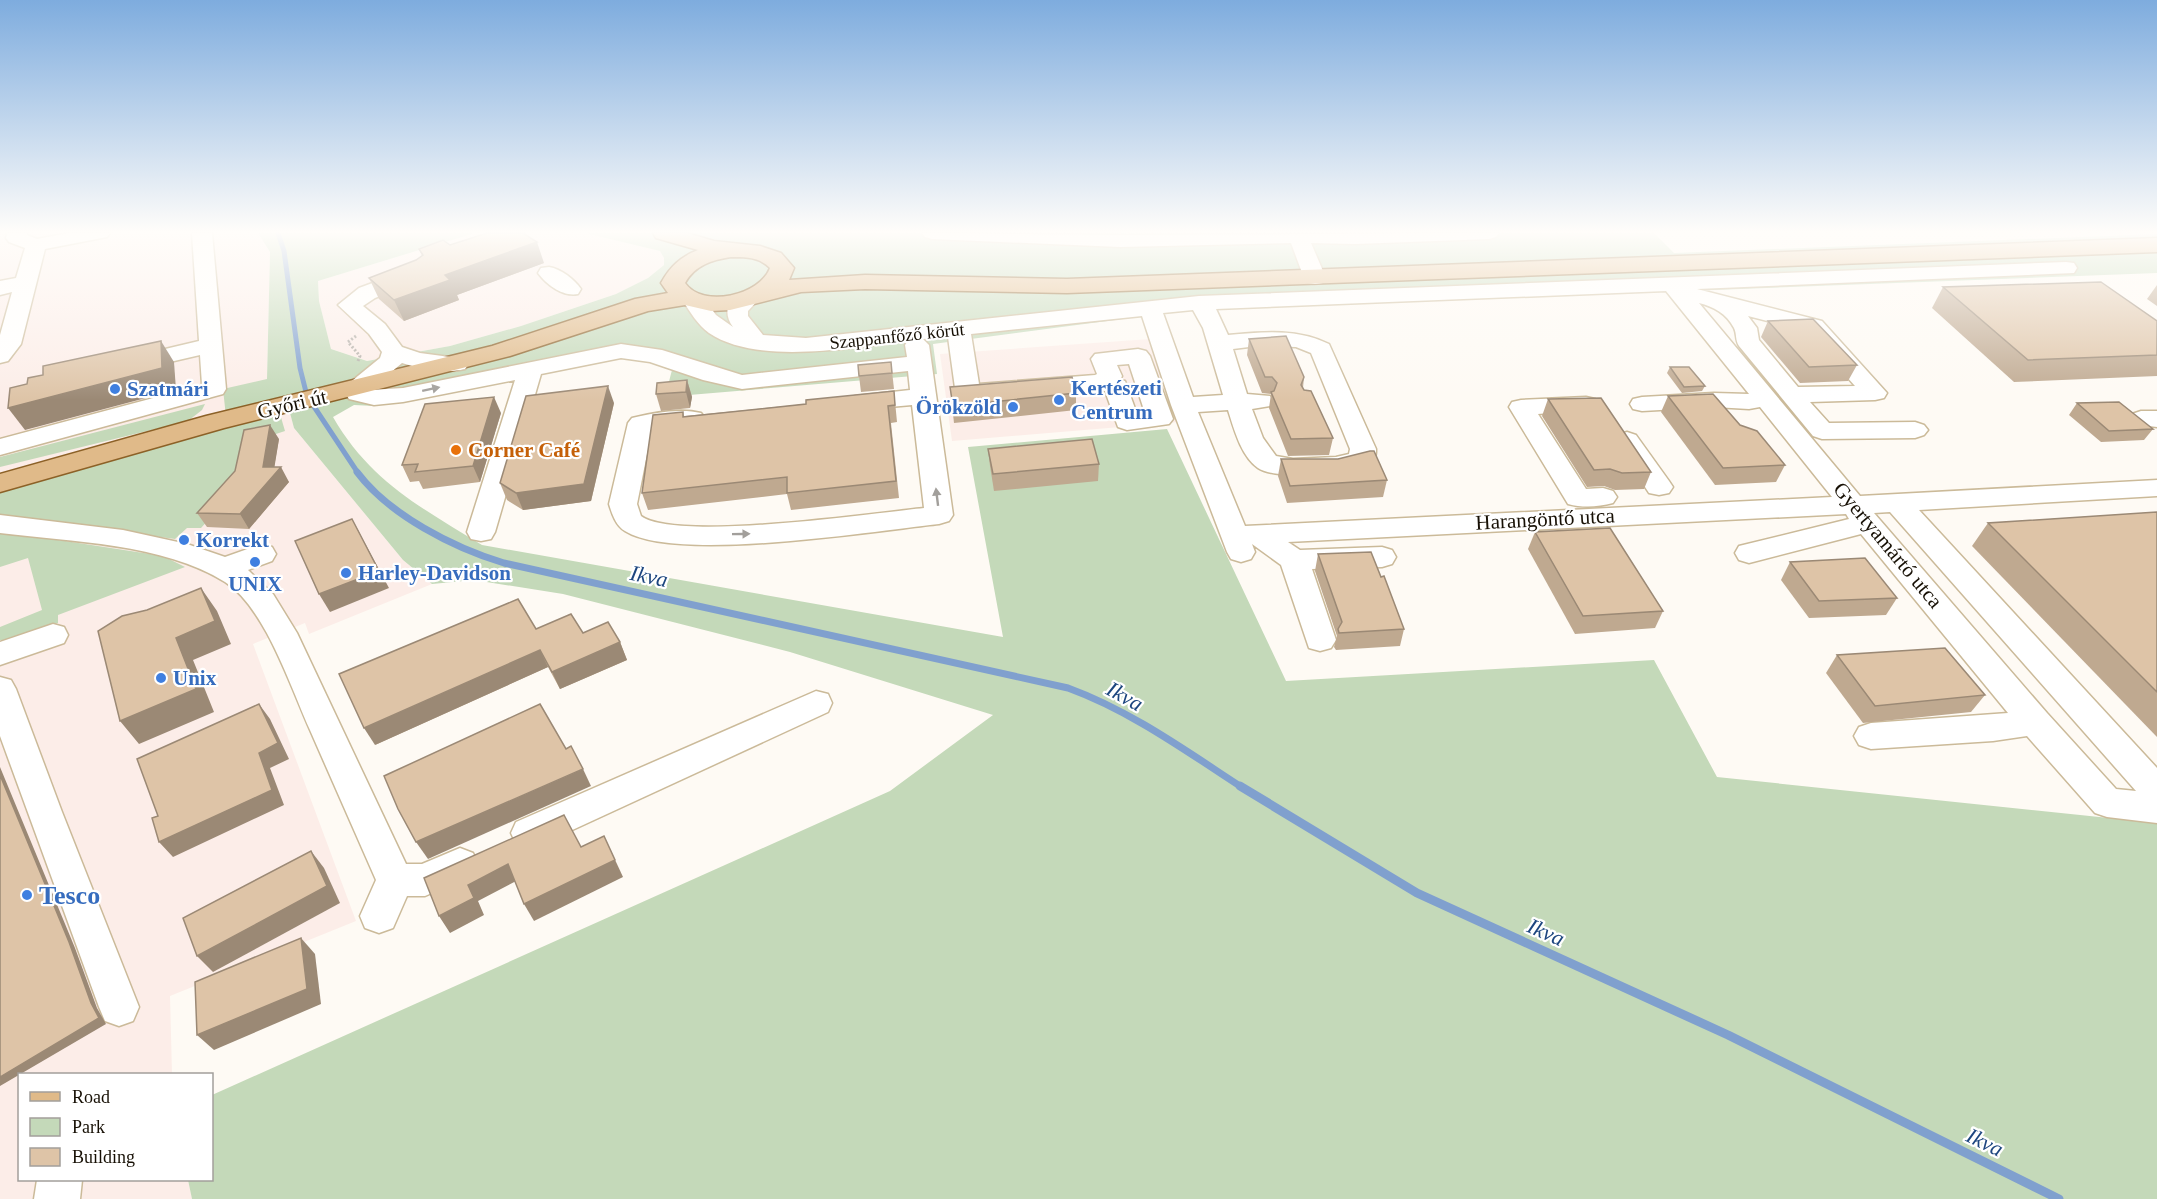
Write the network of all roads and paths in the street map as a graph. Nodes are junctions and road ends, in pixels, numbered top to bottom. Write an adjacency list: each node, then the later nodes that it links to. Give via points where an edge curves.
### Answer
1 (25, 289): 23 (street, via 9,344)
2 (206, 289): 21 (street)
3 (377, 289): 16 (street, via 349,305)
4 (651, 289): 15 (main road, Győri út)
5 (675, 289): 11 (main road)
6 (768, 289): 10 (main road)
7 (784, 289): 10 (main road, Győri út)
8 (1694, 289): 9 (street, Szappanfőző körút)
9 (1676, 290): 12 (street, Szappanfőző körút); 13 (street); 32 (street, Gyertyamártó utca)
10 (757, 295): 11 (main road, Győri út, via 719,303); 19 (street, via 737,310 736,317)
11 (690, 299): 15 (main road, Győri út, via 644,304); 19 (street, Szappanfőző körút, via 714,325 732,335)
12 (1199, 303): 14 (street, Szappanfőző körút); 20 (street, via 1208,314)
13 (1725, 303): 32 (street, via 1746,328 1747,341); 32 (street, via 1814,326 1880,393)
14 (1150, 307): 17 (street, Szappanfőző körút); 38 (street)
15 (584, 325): 26 (main road, Győri út)
16 (377, 329): 22 (street); 29 (path, via 348,342 360,356)
17 (959, 330): 18 (street, Szappanfőző körút); 24 (street, via 967,388 980,392)
18 (915, 335): 19 (street, Szappanfőző körút, via 806,345); 25 (street)
19 (755, 340)
20 (1218, 343): 34 (street); 34 (street, via 1292,339 1310,342 1321,349 1332,399 1363,449 1362,458 1351,464 1286,467 1266,462 1257,453)
21 (210, 345): 27 (street); 30 (street)
22 (394, 352): 26 (street, via 417,360); 29 (street, via 391,361)
23 (0, 356)
24 (1100, 361)
25 (919, 363): 28 (street, via 742,382 638,351 603,353); 31 (street)
26 (457, 364): 29 (main road, Győri út)
27 (106, 370)
28 (528, 377): 29 (street, one-way to 28, via 358,394 374,398); 36 (street); 51 (street)
29 (352, 383): 40 (main road, Győri út)
30 (214, 389): 40 (street); 43 (street)
31 (924, 396): 37 (street); 39 (street, one-way to 31, via 636,423 623,504 627,517 636,526 683,536 779,533 939,515)
32 (1779, 396): 33 (street, via 1749,402); 42 (street, via 1822,432); 49 (street, Gyertyamártó utca)
33 (1714, 400): 35 (street); 41 (street)
34 (1250, 401): 38 (street)
35 (1642, 404)
36 (436, 405)
37 (830, 405)
38 (1183, 405): 52 (street)
39 (712, 416)
40 (216, 422): 44 (main road, Győri út)
41 (1733, 424)
42 (1916, 430)
43 (0, 447)
44 (0, 483)
45 (1659, 487): 48 (street, via 1603,404 1521,407 1578,498)
46 (2157, 488): 47 (street)
47 (1897, 502): 49 (street); 65 (street)
48 (1601, 504): 49 (street, Harangöntő utca); 52 (street, Harangöntő utca)
49 (1862, 514): 53 (street); 63 (street, Gyertyamártó utca)
50 (0, 524): 57 (street, via 148,545)
51 (481, 532)
52 (1246, 541): 56 (street)
53 (1749, 553)
54 (262, 554): 57 (street)
55 (1382, 557): 56 (street)
56 (1294, 560): 59 (street)
57 (223, 568): 67 (street, via 261,597 282,633)
58 (53, 635): 60 (street)
59 (1320, 640)
60 (0, 654)
61 (0, 689): 69 (street)
62 (816, 703): 67 (street, via 425,880)
63 (2035, 722): 64 (street); 66 (street, Gyertyamártó utca, via 2107,803)
64 (1871, 735)
65 (2157, 791)
66 (2157, 808)
67 (395, 880): 68 (street)
68 (379, 916)
69 (119, 1007)
70 (60, 1181): 71 (street)
71 (57, 1199)

